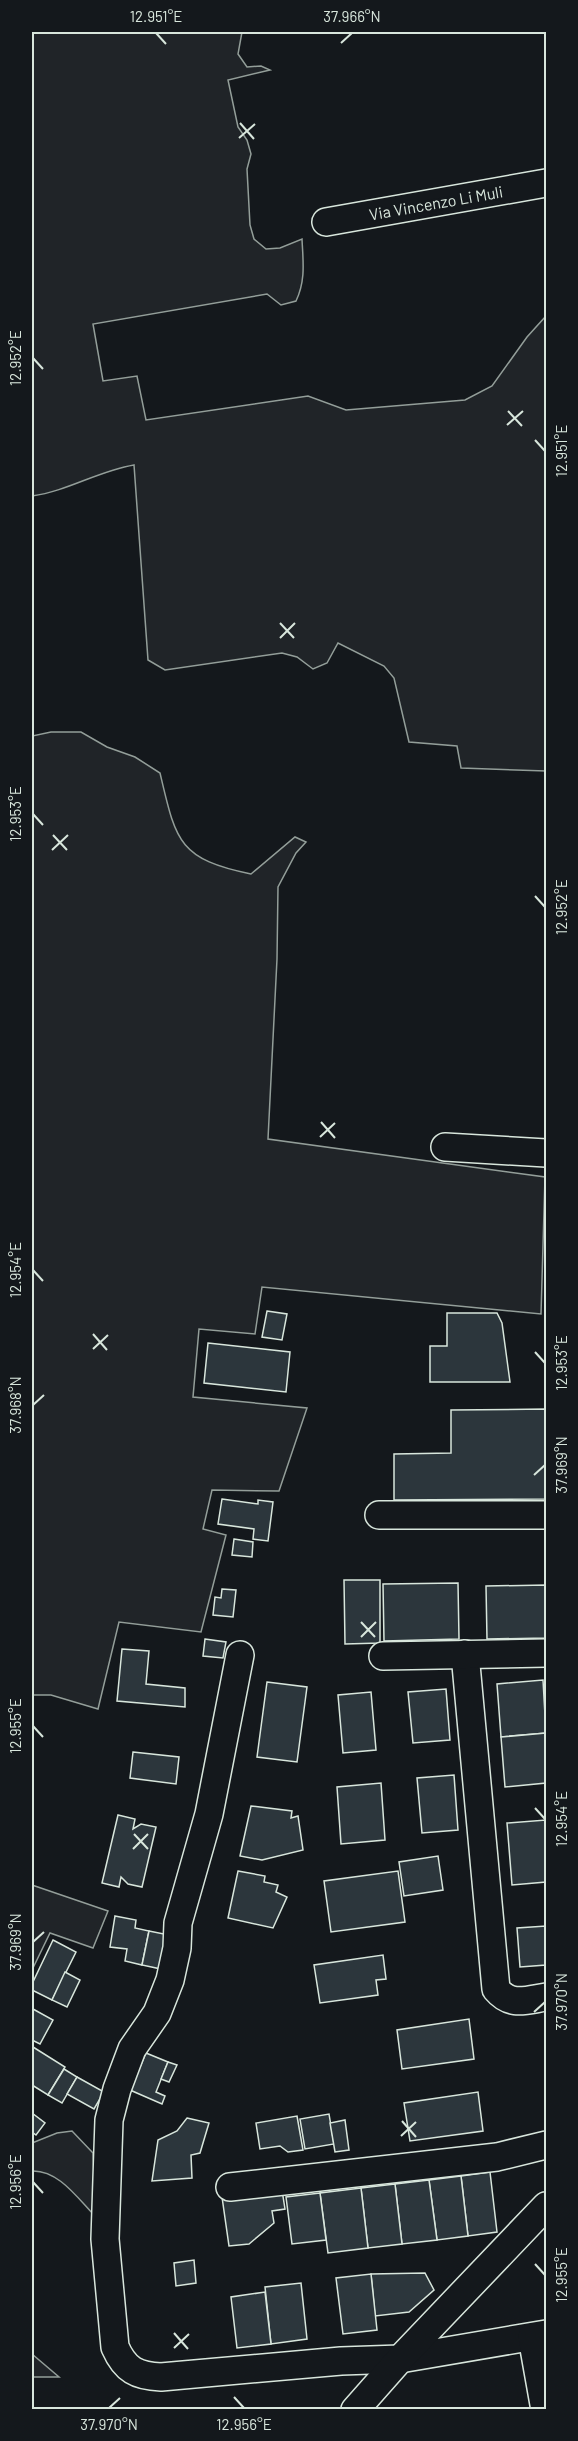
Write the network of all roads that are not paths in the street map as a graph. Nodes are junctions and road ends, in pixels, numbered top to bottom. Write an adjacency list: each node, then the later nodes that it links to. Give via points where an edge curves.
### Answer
1 (546, 183): 2 (street, Via Vincenzo Li Muli)
2 (326, 222)
3 (445, 1147): 4 (street)
4 (546, 1153)
5 (379, 1515): 6 (street)
6 (546, 1515)
7 (546, 1653): 8 (street)
8 (465, 1654): 10 (street); 11 (street, via 496,1989 513,2002)
9 (240, 1655): 16 (street, via 209,1814 178,1923 170,1980 157,2013 132,2049 109,2120 105,2239 115,2347 121,2360 143,2376)
10 (383, 1656)
11 (546, 1997)
12 (546, 2145): 13 (street, via 497,2157)
13 (230, 2187)
14 (546, 2206): 16 (street)
15 (539, 2336): 16 (street); 18 (street)
16 (400, 2360): 17 (street)
17 (356, 2409)
18 (545, 2409)

